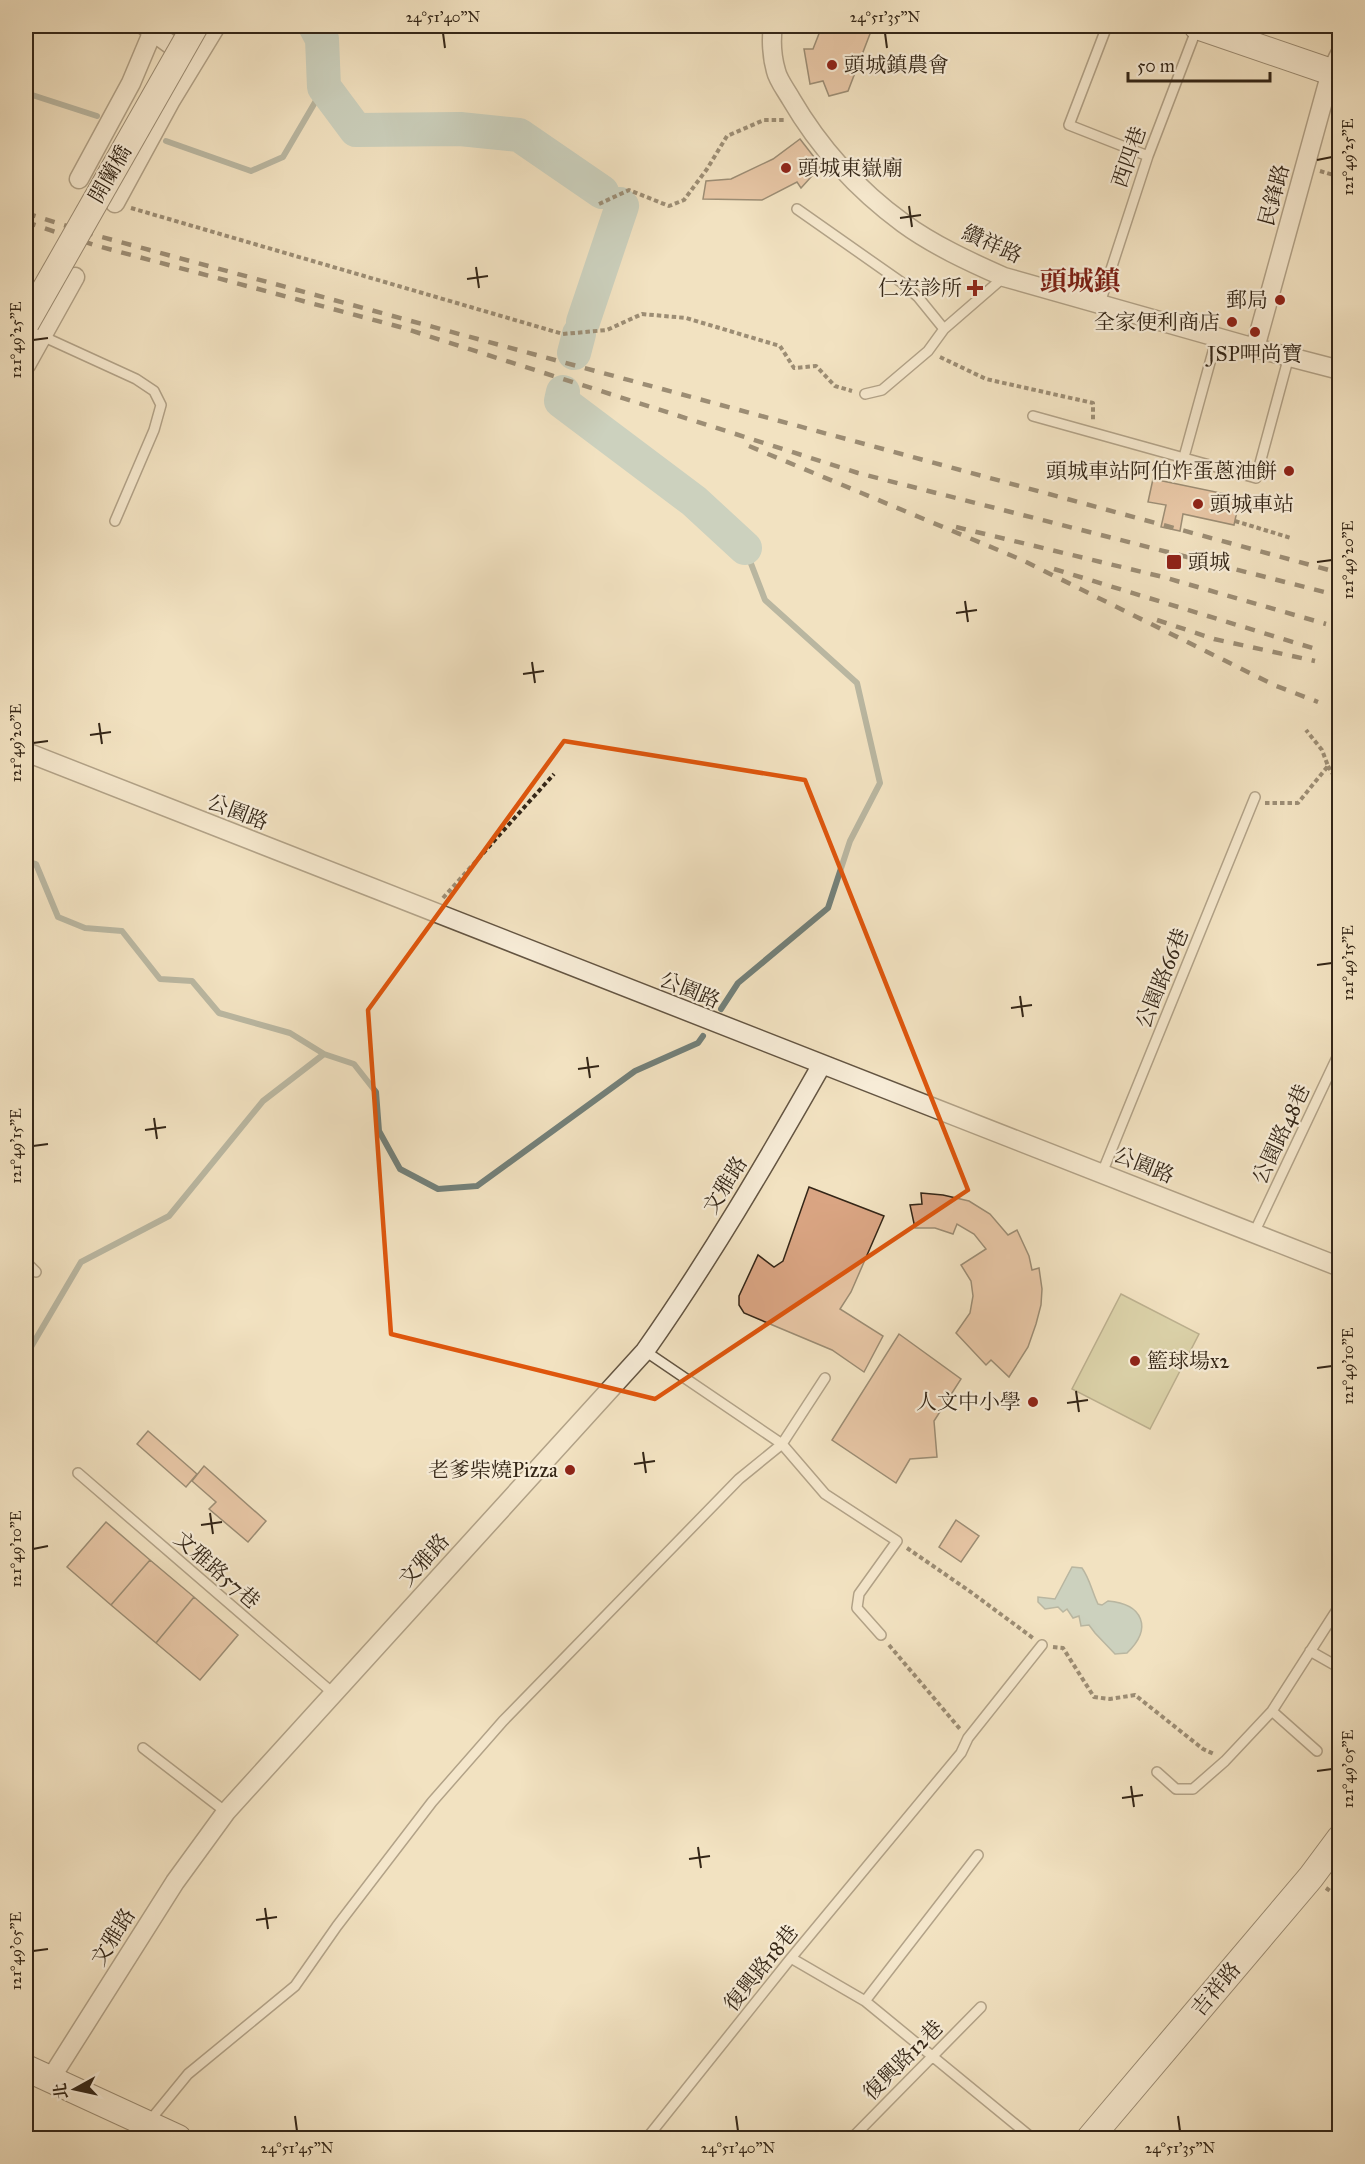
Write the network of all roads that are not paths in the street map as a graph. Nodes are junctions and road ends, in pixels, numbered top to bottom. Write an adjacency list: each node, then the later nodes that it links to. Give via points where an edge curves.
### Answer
1 (195, 26): 19 (street, 開蘭橋, bridge)
2 (216, 26): 7 (street)
3 (773, 26): 16 (street, 纘祥路, via 776,72 803,120 851,178 905,225)
4 (1107, 26): 11 (lane, via 1070,124)
5 (1197, 26): 8 (street); 11 (lane, 西四巷)
6 (151, 27): 7 (street); 9 (street)
7 (193, 61): 10 (street)
8 (1337, 67): 21 (street, 民鋒路)
9 (140, 86): 10 (lane); 12 (street)
10 (171, 100): 13 (street)
11 (1148, 156): 17 (lane, 西四巷)
12 (79, 179)
13 (115, 203)
14 (796, 209): 18 (lane, via 902,282)
15 (75, 277): 19 (street)
16 (1004, 277): 17 (street, 纘祥路); 18 (lane)
17 (1100, 303): 20 (street, 纘祥路)
18 (944, 329): 25 (lane, via 928,351 882,390)
19 (34, 330): 23 (street); 28 (lane, via 136,379 154,391 161,405)
20 (1217, 337): 21 (street, 纘祥路); 27 (lane)
21 (1255, 348): 22 (street, 纘祥路)
22 (1289, 356): 24 (street, 纘祥路); 27 (lane, via 1256,478)
23 (26, 365)
24 (1340, 370)
25 (865, 394)
26 (1033, 416): 27 (lane)
27 (1184, 457)
28 (116, 521)
29 (26, 752): 32 (street, 公園路)
30 (1255, 797): 34 (lane, 公園路66巷)
31 (1340, 1051): 33 (lane, 公園路48巷)
32 (821, 1066): 34 (street, 公園路); 39 (street, 文雅路, via 767,1160)
33 (1336, 1069): 35 (lane, 公園路48巷)
34 (1102, 1173): 35 (street, 公園路)
35 (1254, 1233): 37 (street, 公園路)
36 (26, 1262): 38 (lane)
37 (1340, 1267)
38 (36, 1272)
39 (645, 1351): 41 (lane); 48 (street, 文雅路)
40 (825, 1378): 41 (lane)
41 (782, 1444): 44 (lane, via 825,1494 897,1541 859,1594 857,1608); 62 (lane, via 739,1479 503,1721 432,1802 295,1986 188,2074)
42 (78, 1473): 48 (lane, 文雅路57巷)
43 (1340, 1605): 46 (lane)
44 (881, 1635)
45 (1042, 1645): 56 (lane, 復興路18巷, via 968,1738 961,1753)
46 (1310, 1651): 47 (lane); 49 (lane)
47 (1340, 1668)
48 (334, 1694): 53 (street, 文雅路)
49 (1272, 1711): 51 (lane); 52 (lane, via 1193,1789 1176,1789)
50 (143, 1748): 53 (lane)
51 (1317, 1751)
52 (1157, 1772)
53 (226, 1812): 61 (street, 文雅路, via 175,1882)
54 (1340, 1838): 67 (street, 吉祥路)
55 (978, 1855): 57 (lane)
56 (790, 1958): 57 (lane); 64 (lane, 復興路18巷)
57 (865, 2001): 59 (lane)
58 (981, 2007): 59 (lane, 復興路12巷)
59 (932, 2056): 65 (lane, 復興路12巷); 66 (lane)
60 (26, 2068): 61 (street)
61 (51, 2078): 62 (street)
62 (139, 2131): 63 (street)
63 (178, 2139)
64 (647, 2139)
65 (852, 2139)
66 (1032, 2139)
67 (1090, 2139)

